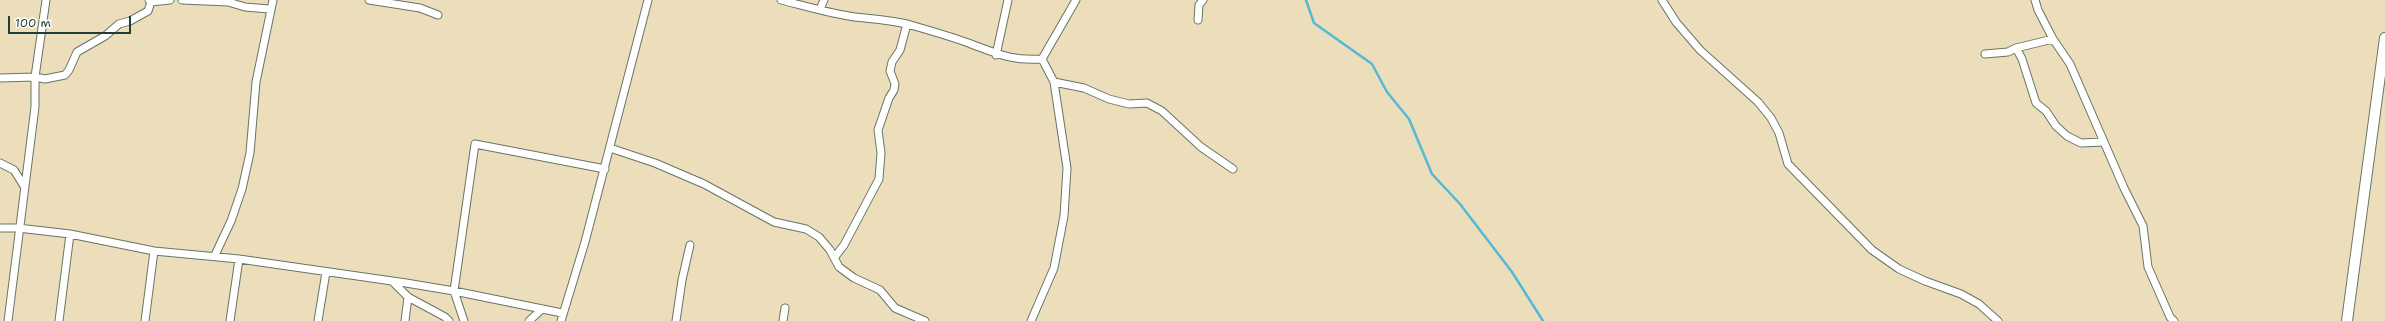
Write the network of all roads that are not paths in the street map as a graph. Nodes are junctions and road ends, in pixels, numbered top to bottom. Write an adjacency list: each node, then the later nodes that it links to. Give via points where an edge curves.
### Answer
1 (46, 0): 26 (street)
2 (170, 0): 14 (street)
3 (182, 0): 16 (street, via 228,2)
4 (273, 0): 16 (street)
5 (369, 0): 17 (street, via 420,8)
6 (648, 0): 30 (street)
7 (781, 0): 15 (street)
8 (824, 0): 15 (street)
9 (1008, 0): 23 (street)
10 (1076, 0): 25 (street)
11 (1202, 0): 18 (street)
12 (1662, 0): 64 (street, via 1676,22 1700,50 1758,102 1771,118 1779,133 1788,164 1872,250 1899,269 1962,294 1979,304)
13 (2035, 0): 21 (street)
14 (150, 1): 26 (street, via 148,11 119,24 105,36 77,52 65,75 45,79)
15 (820, 9): 19 (street)
16 (269, 10): 40 (street, via 253,108 249,160 231,221)
17 (438, 15)
18 (1198, 20)
19 (907, 24): 23 (street); 41 (street, via 900,50 892,62 890,71 895,84 894,90 878,130 879,179 844,245)
20 (2385, 38): 66 (street)
21 (2053, 39): 22 (street); 29 (street, via 2070,64)
22 (2016, 48): 24 (street, via 2008,52); 29 (street, via 2036,103 2046,111 2056,126 2067,136 2081,143)
23 (996, 54): 25 (street, via 1015,60)
24 (1985, 54)
25 (1042, 60): 28 (street)
26 (35, 77): 27 (street); 34 (street, via 34,107)
27 (0, 78)
28 (1054, 82): 33 (street, via 1084,88 1109,100 1129,104 1147,103 1162,111 1201,147); 63 (street, via 1067,168 1064,216 1054,268)
29 (2103, 142): 65 (street, via 2143,226 2148,266)
30 (610, 148): 32 (street); 41 (street, via 692,178 728,195 774,222 806,229 820,237)
31 (0, 163): 34 (street, via 14,170)
32 (604, 169): 45 (street, via 474,144); 49 (street)
33 (1233, 169)
34 (24, 186): 36 (street)
35 (0, 228): 36 (street)
36 (18, 228): 37 (street); 50 (street)
37 (70, 234): 39 (street); 51 (street)
38 (690, 245): 60 (street)
39 (154, 251): 40 (street); 52 (street)
40 (215, 256): 42 (street)
41 (834, 258): 62 (street, via 839,267 854,278 880,290 895,308)
42 (239, 259): 43 (street); 53 (street)
43 (326, 272): 44 (street); 54 (street)
44 (393, 282): 45 (street); 46 (street)
45 (454, 291): 48 (street); 57 (street)
46 (408, 297): 55 (street); 56 (street)
47 (785, 308): 61 (street)
48 (542, 309): 49 (street); 58 (street)
49 (562, 313): 59 (street)
50 (8, 321)
51 (59, 321)
52 (145, 321)
53 (230, 321)
54 (318, 321)
55 (405, 321)
56 (449, 321)
57 (464, 321)
58 (529, 321)
59 (561, 321)
60 (676, 321)
61 (783, 321)
62 (925, 321)
63 (1031, 321)
64 (1998, 321)
65 (2174, 321)
66 (2347, 321)

